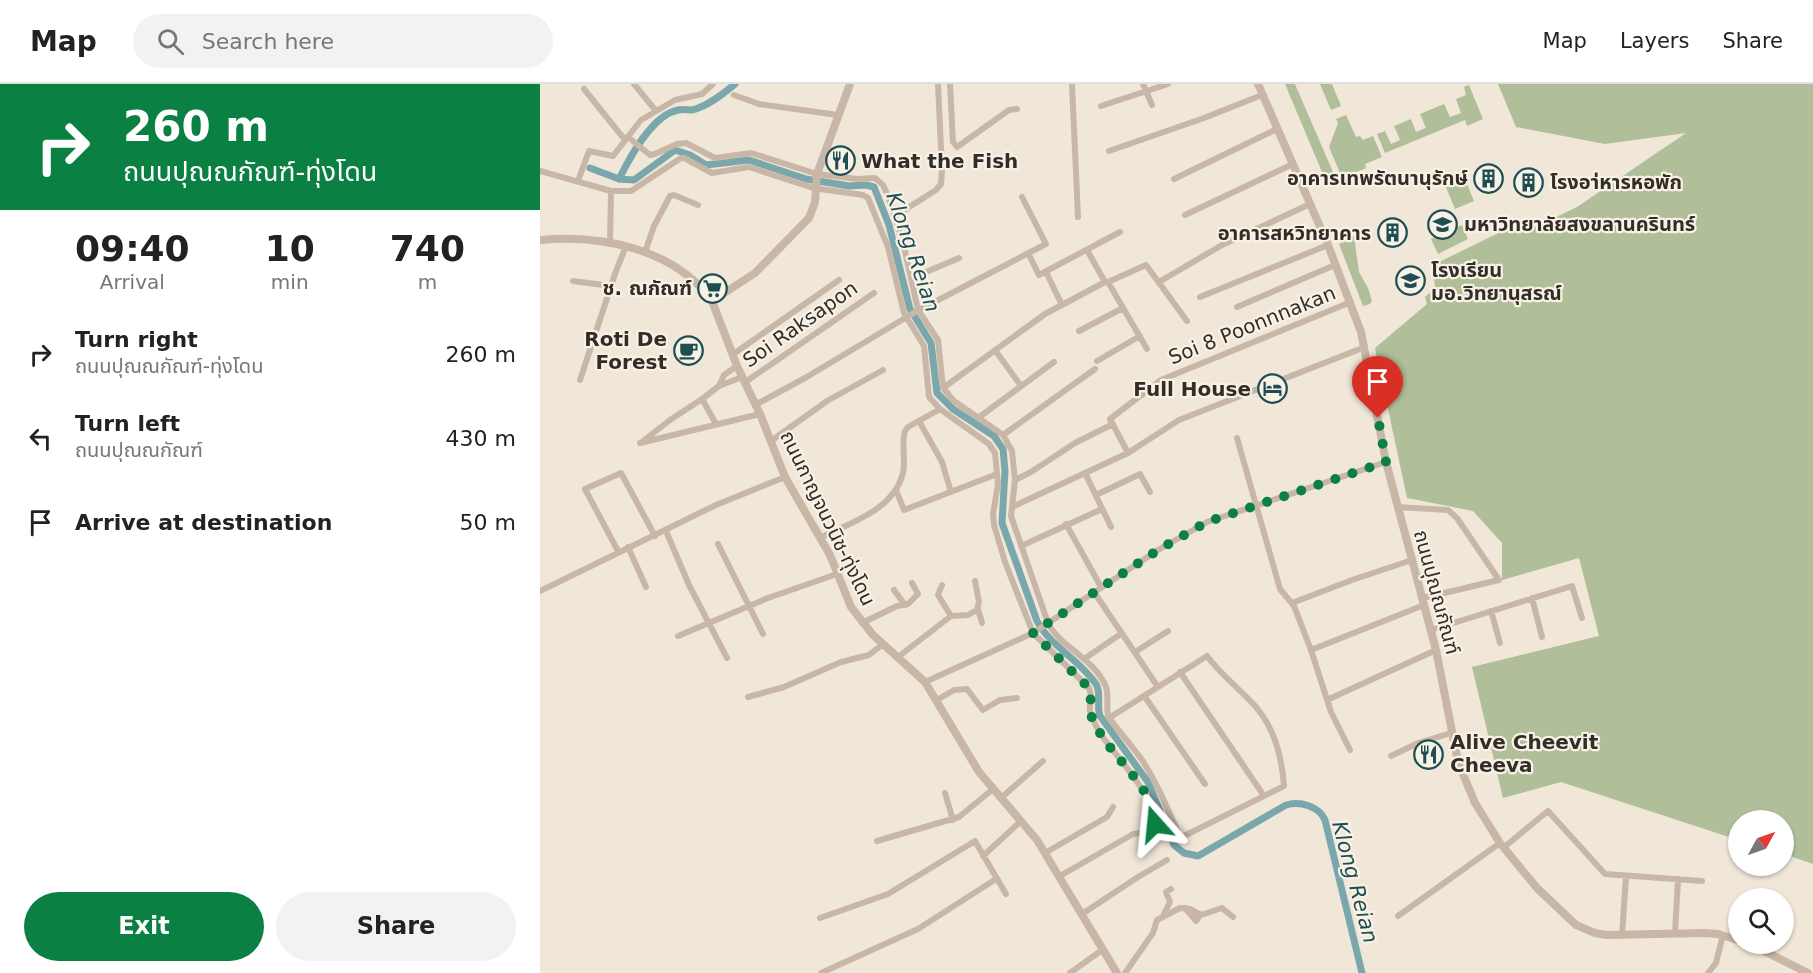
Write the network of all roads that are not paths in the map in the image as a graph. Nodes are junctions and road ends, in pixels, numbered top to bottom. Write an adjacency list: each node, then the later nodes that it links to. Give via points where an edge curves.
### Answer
1 (634, 84): 17 (street)
2 (713, 84): 17 (street, via 702,94 675,100)
3 (850, 84): 18 (street)
4 (938, 84): 33 (street, via 941,184)
5 (950, 84): 16 (street, via 956,146)
6 (1072, 84): 34 (street)
7 (1143, 84): 11 (street)
8 (1168, 84): 11 (street)
9 (1258, 84): 13 (street, ถนนปุณณกัณฑ์)
10 (584, 89): 20 (street)
11 (1146, 91): 14 (street); 15 (street)
12 (734, 95): 18 (street, via 759,104)
13 (1262, 95): 19 (street, ถนนปุณณกัณฑ์); 21 (street)
14 (1152, 105)
15 (1101, 106)
16 (1017, 109)
17 (656, 111): 20 (street, via 641,120)
18 (838, 115): 24 (street)
19 (1277, 129): 22 (street, ถนนปุณณกัณฑ์); 25 (street)
20 (626, 139): 24 (street, via 652,155 686,143 715,158 751,153); 26 (street, via 613,156 588,152)
21 (1109, 151)
22 (1293, 164): 30 (street, ถนนปุณณกัณฑ์); 32 (street)
23 (540, 171): 26 (street)
24 (817, 174): 27 (street); 33 (street, via 875,178 886,190)
25 (1174, 179)
26 (578, 182): 28 (street)
27 (817, 188): 28 (street, via 748,167 712,173 682,158 634,190); 54 (street, via 813,211 807,220 755,273); 60 (street, via 868,198 888,247)
28 (611, 191): 37 (street)
29 (1022, 197): 42 (street, via 1046,244)
30 (1310, 204): 38 (street, ถนนปุณณกัณฑ์); 50 (street, via 1222,245)
31 (698, 205): 41 (street, via 671,195 654,225)
32 (1185, 215)
33 (895, 216): 46 (street)
34 (1078, 217)
35 (1120, 232): 40 (street)
36 (540, 240): 37 (street, ถนนกาญจนวนิช-ทุ่งโดน)
37 (610, 244): 39 (street, ถนนกาญจนวนิช-ทุ่งโดน)
38 (1328, 245): 44 (street, ถนนปุณณกัณฑ์); 53 (street)
39 (626, 246): 41 (street, ถนนกาญจนวนิช-ทุ่งโดน); 51 (street)
40 (1088, 250): 45 (street); 49 (street)
41 (645, 252): 54 (street, ถนนกาญจนวนิช-ทุ่งโดน, via 690,277)
42 (1028, 254): 45 (street, via 1040,275); 59 (street)
43 (959, 258): 46 (street)
44 (1335, 265): 55 (street, ถนนปุณณกัณฑ์); 57 (street)
45 (1046, 272): 56 (street)
46 (912, 278): 59 (street)
47 (839, 280): 67 (street)
48 (573, 281): 51 (street)
49 (1106, 282): 50 (street, via 1146,266); 56 (street); 58 (street)
50 (1158, 282): 61 (street)
51 (611, 286): 73 (street)
52 (874, 293): 74 (street, Soi Raksapon)
53 (1200, 297)
54 (712, 301): 67 (street, ถนนกาญจนวนิช-ทุ่งโดน)
55 (1351, 302): 64 (street, ถนนปุณณกัณฑ์); 84 (street, Soi 8 Poonnnakan, via 1161,380)
56 (1062, 305): 66 (street)
57 (1236, 307)
58 (1123, 308): 62 (street); 63 (street)
59 (918, 310): 60 (street); 77 (street, via 938,340)
60 (907, 317): 79 (street); 80 (street, via 924,346 930,397)
61 (1187, 321)
62 (1079, 331)
63 (1140, 336): 65 (street); 68 (street)
64 (1365, 346): 89 (street, via 1179,420); 90 (street, ถนนปุณณกัณฑ์)
65 (1147, 348)
66 (995, 350): 76 (street); 77 (street)
67 (732, 355): 70 (street, ถนนกาญจนวนิช-ทุ่งโดน)
68 (1097, 361)
69 (1054, 362): 76 (street)
70 (737, 366): 74 (street, ถนนกาญจนวนิช-ทุ่งโดน); 75 (street, via 724,375)
71 (1095, 369): 86 (street)
72 (883, 370): 88 (street, via 827,401)
73 (580, 380)
74 (743, 380): 75 (street, Soi Raksapon); 79 (street, ถนนกาญจนวนิช-ทุ่งโดน)
75 (719, 386): 78 (street)
76 (1021, 386): 82 (street)
77 (943, 388): 82 (street)
78 (702, 399): 85 (street); 85 (street, via 640,443)
79 (755, 405): 81 (street, ถนนกาญจนวนิช-ทุ่งโดน)
80 (940, 409): 83 (street); 92 (street, via 992,447)
81 (760, 414): 85 (street); 88 (street, ถนนกาญจนวนิช-ทุ่งโดน)
82 (978, 418): 86 (street)
83 (919, 421): 95 (street, via 904,434 904,469); 96 (street, via 942,462)
84 (1111, 421): 89 (street); 94 (street, Soi 8 Poonnnakan)
85 (716, 424)
86 (1003, 435): 94 (street, via 1012,451)
87 (1237, 438): 99 (street)
88 (771, 441): 93 (street, ถนนกาญจนวนิช-ทุ่งโดน)
89 (1128, 453): 91 (street)
90 (1386, 462): 99 (street); 101 (street, ถนนปุณณกัณฑ์)
91 (1085, 473): 98 (street); 100 (street)
92 (997, 474): 96 (street); 137 (street, via 994,525)
93 (785, 477): 105 (street, via 716,505); 107 (street, ถนนกาญจนวนิช-ทุ่งโดน)
94 (1014, 480): 100 (street)
95 (896, 490): 96 (street, via 904,510); 107 (street, via 880,508)
96 (951, 492)
97 (1150, 492): 98 (street, via 1140,474)
98 (1096, 495): 102 (street)
99 (1257, 504): 117 (street, via 1207,522); 124 (street, via 1280,589)
100 (1012, 507): 109 (street)
101 (1397, 507): 112 (street, ถนนปุณณกัณฑ์); 123 (street, via 1448,510 1499,580)
102 (1102, 509): 103 (street); 104 (street)
103 (1066, 524): 109 (street); 117 (street)
104 (1111, 527)
105 (666, 531): 106 (street); 133 (street)
106 (655, 536): 110 (street); 111 (street, via 621,473 585,489)
107 (820, 537): 113 (street, ถนนกาญจนวนิช-ทุ่งโดน)
108 (718, 544): 126 (street)
109 (1021, 546): 134 (street)
110 (628, 547): 111 (street); 118 (street)
111 (618, 551): 120 (street)
112 (1412, 560): 123 (street, ถนนปุณณกัณฑ์); 124 (street)
113 (837, 574): 126 (street); 131 (street, ถนนกาญจนวนิช-ทุ่งโดน)
114 (975, 581): 127 (street)
115 (912, 583): 125 (street, via 918,594)
116 (942, 585): 129 (street, via 939,597)
117 (1101, 586): 121 (street)
118 (646, 587)
119 (894, 590): 125 (street)
120 (540, 591)
121 (1094, 592): 134 (street); 138 (street)
122 (1532, 598): 128 (street); 130 (street, via 1572,586); 141 (street)
123 (1423, 602): 135 (street, ถนนปุณณกัณฑ์); 144 (street)
124 (1292, 603): 144 (street)
125 (905, 605): 131 (street)
126 (748, 606): 133 (street); 139 (street)
127 (978, 609): 129 (street, via 968,615); 132 (street)
128 (1491, 611): 135 (street); 142 (street)
129 (951, 616): 147 (street)
130 (1582, 618)
131 (862, 623): 143 (street, ถนนกาญจนวนิช-ทุ่งโดน)
132 (982, 623)
133 (708, 624): 140 (street); 148 (street)
134 (1047, 624): 137 (street); 149 (street)
135 (1431, 630): 145 (street, ถนนปุณณกัณฑ์)
136 (1167, 631): 146 (street)
137 (1034, 632): 151 (street); 176 (street, via 1089,688 1090,713 1129,769 1155,820 1149,832 1133,834)
138 (1122, 633): 146 (street); 149 (street)
139 (763, 634)
140 (678, 636)
141 (1542, 637)
142 (1500, 643)
143 (883, 644): 147 (street, ถนนกาญจนวนิช-ทุ่งโดน); 153 (street, via 869,655)
144 (1311, 650): 157 (street)
145 (1436, 650): 157 (street); 159 (street, ถนนปุณณกัณฑ์)
146 (1135, 652): 152 (street)
147 (898, 657): 151 (street, ถนนกาญจนวนิช-ทุ่งโดน)
148 (727, 658)
149 (1084, 659): 158 (street, via 1105,685)
150 (1180, 672): 152 (street); 166 (street); 166 (street, via 1207,656 1257,709 1277,745 1284,786)
151 (925, 682): 156 (street, ถนนกาญจนวนิช-ทุ่งโดน)
152 (1158, 687): 154 (street)
153 (748, 697)
154 (1145, 697): 158 (street); 163 (street)
155 (1017, 698): 156 (street, via 1000,700 983,710 967,689 954,690)
156 (937, 700): 164 (street, ถนนกาญจนวนิช-ทุ่งโดน)
157 (1327, 700): 160 (street)
158 (1109, 718): 166 (street, via 1150,773 1180,837)
159 (1451, 732): 161 (street); 172 (street, ถนนปุณณกัณฑ์, via 1468,788)
160 (1350, 750)
161 (1391, 756)
162 (1043, 761): 167 (street)
163 (1205, 784)
164 (993, 789): 167 (street, ถนนกาญจนวนิช-ทุ่งโดน); 169 (street)
165 (945, 793): 169 (street)
166 (1264, 796)
167 (1001, 798): 170 (street, ถนนกาญจนวนิช-ทุ่งโดน)
168 (1113, 807): 173 (street, via 1107,817)
169 (953, 820): 171 (street)
170 (1021, 821): 173 (street, ถนนกาญจนวนิช-ทุ่งโดน); 174 (street)
171 (877, 842)
172 (1502, 846): 177 (street, via 1548,811 1605,873); 184 (street); 190 (street, ถนนปุณณกัณฑ์, via 1537,888 1576,925 1601,935)
173 (1045, 853): 176 (street, ถนนกาญจนวนิช-ทุ่งโดน)
174 (983, 856): 178 (street); 187 (street, via 975,841 888,894)
175 (1167, 860): 183 (street)
176 (1060, 876): 183 (street, ถนนกาญจนวนิช-ทุ่งโดน)
177 (1626, 876): 179 (street); 190 (street)
178 (996, 879): 182 (street); 194 (street, via 918,930)
179 (1678, 879): 180 (street); 188 (street)
180 (1702, 881)
181 (1171, 888): 185 (street, via 1166,892 1170,905)
182 (1006, 894)
183 (1082, 914): 192 (street, ถนนกาญจนวนิช-ทุ่งโดน)
184 (1398, 916)
185 (1162, 917): 186 (street, via 1185,908 1200,915 1222,908); 197 (street)
186 (1233, 917)
187 (820, 918)
188 (1675, 933): 189 (street, ถนนปุณณกัณฑ์); 190 (street, ถนนปุณณกัณฑ์)
189 (1723, 935): 191 (street, ถนนปุณณกัณฑ์); 198 (street, via 1716,963)
190 (1622, 936)
191 (1728, 937)
192 (1102, 950): 195 (street); 196 (street, ถนนกาญจนวนิช-ทุ่งโดน)
193 (1770, 954): 199 (street)
194 (821, 973)
195 (1070, 973)
196 (1117, 973)
197 (1125, 973)
198 (1708, 973)
199 (1808, 973)

